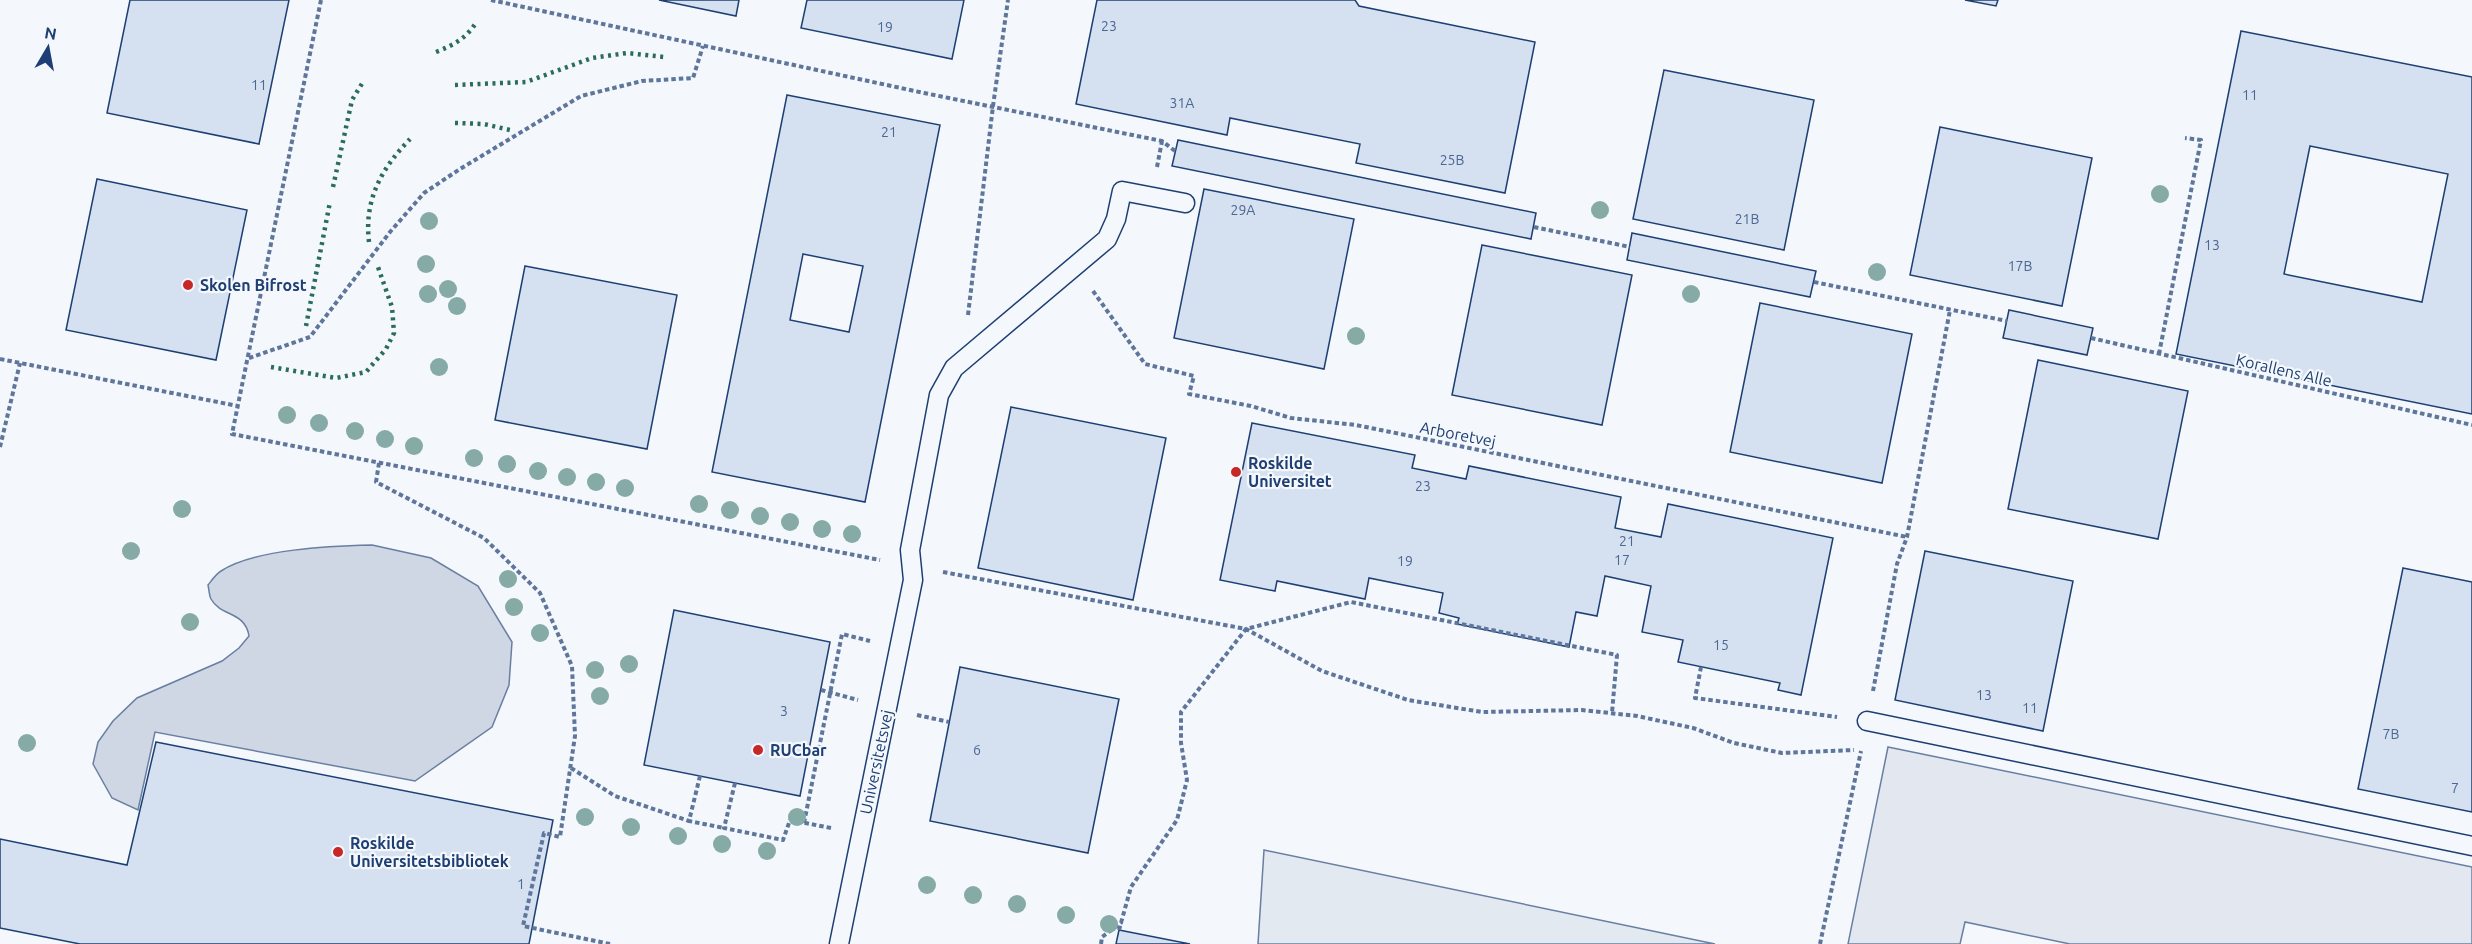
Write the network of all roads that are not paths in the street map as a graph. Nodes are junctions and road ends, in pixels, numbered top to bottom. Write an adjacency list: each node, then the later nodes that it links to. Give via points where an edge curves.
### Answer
1 (1185, 203): 4 (lane, Universitetsvej, via 1122,190 1107,239 954,368 939,395 910,550 913,573)
2 (1867, 721): 3 (lane)
3 (2472, 846)
4 (839, 944)

